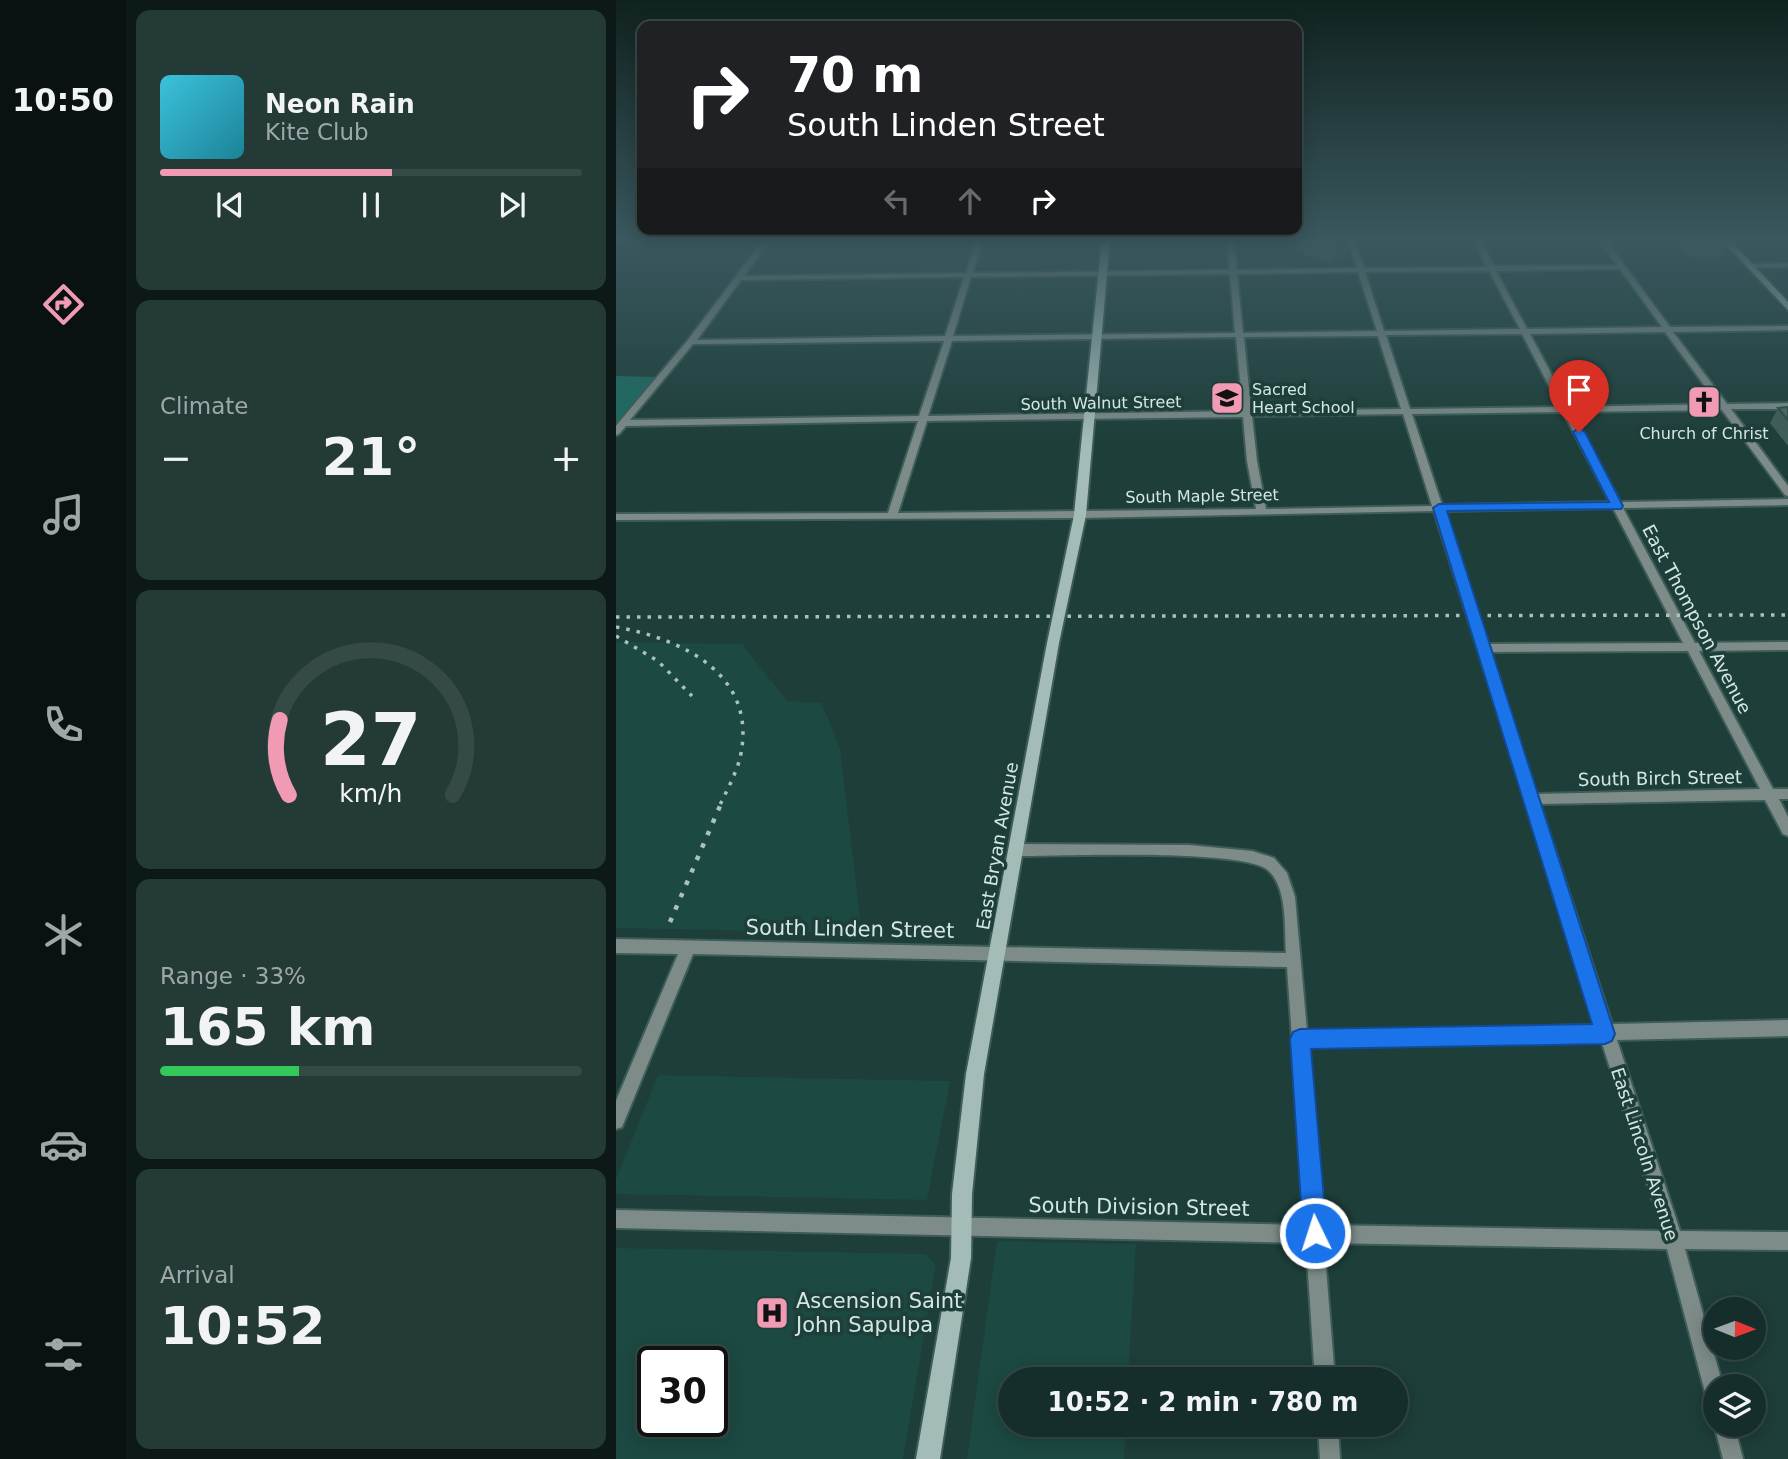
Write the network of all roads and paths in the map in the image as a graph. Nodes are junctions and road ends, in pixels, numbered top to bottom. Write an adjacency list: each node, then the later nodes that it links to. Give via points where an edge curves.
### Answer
1 (718, 307): 15 (street)
2 (959, 307): 14 (street)
3 (1100, 307): 13 (street, East Bryan Avenue)
4 (1237, 307): 12 (street)
5 (1374, 307): 11 (street, East Lincoln Avenue)
6 (1513, 307): 10 (street, East Thompson Avenue)
7 (1651, 307): 9 (street)
8 (1788, 328): 9 (street)
9 (1667, 330): 10 (street); 17 (street)
10 (1527, 333): 11 (street); 18 (street, East Thompson Avenue)
11 (1383, 334): 12 (street); 19 (street, East Lincoln Avenue)
12 (1240, 336): 13 (street); 20 (street)
13 (1097, 337): 14 (street); 21 (street, East Bryan Avenue)
14 (949, 340): 15 (street); 22 (street)
15 (691, 342): 23 (street)
16 (1788, 406): 17 (street, South Walnut Street)
17 (1725, 407): 18 (street, South Walnut Street); 25 (street)
18 (1567, 409): 19 (street, South Walnut Street); 27 (street, East Thompson Avenue)
19 (1408, 413): 20 (street, South Walnut Street); 28 (street, East Lincoln Avenue)
20 (1248, 415): 21 (street, South Walnut Street); 29 (street)
21 (1089, 416): 22 (street, South Walnut Street); 30 (street, East Bryan Avenue)
22 (925, 420): 23 (street, South Walnut Street); 31 (street)
23 (624, 423): 24 (street)
24 (616, 432)
25 (1788, 493)
26 (1788, 502): 27 (street, South Maple Street)
27 (1617, 506): 28 (street, South Maple Street); 34 (street, East Thompson Avenue)
28 (1439, 508): 29 (street, South Maple Street); 35 (street, East Lincoln Avenue)
29 (1261, 510): 30 (street, South Maple Street)
30 (1080, 514): 31 (street, South Maple Street); 40 (street, East Bryan Avenue)
31 (892, 516): 32 (street, South Maple Street)
32 (616, 517)
33 (1788, 646): 34 (street)
34 (1690, 647): 35 (street); 37 (street, East Thompson Avenue)
35 (1483, 649): 38 (street, East Lincoln Avenue)
36 (1788, 794): 37 (street, South Birch Street)
37 (1769, 795): 38 (street, South Birch Street); 39 (street, East Thompson Avenue)
38 (1533, 799): 46 (street, East Lincoln Avenue)
39 (1788, 830)
40 (1016, 850): 43 (street, East Bryan Avenue); 44 (street, via 1232,852 1267,861 1286,886)
41 (616, 946): 42 (street, South Linden Street)
42 (688, 948): 43 (street, South Linden Street); 48 (street)
43 (997, 953): 44 (street, South Linden Street); 50 (street, East Bryan Avenue, via 975,1074)
44 (1294, 960): 47 (street)
45 (1788, 1028): 46 (street)
46 (1605, 1034): 47 (street); 52 (street, East Lincoln Avenue)
47 (1300, 1039): 51 (street)
48 (616, 1121)
49 (616, 1219): 50 (street, South Division Street)
50 (960, 1227): 51 (street, South Division Street); 58 (street, East Bryan Avenue, via 961,1258)
51 (1315, 1233): 52 (street, South Division Street); 54 (street)
52 (1674, 1241): 53 (street, South Division Street); 55 (street, East Lincoln Avenue)
53 (1788, 1241)
54 (1324, 1367)
55 (1710, 1374)
56 (1329, 1437): 59 (street)
57 (1727, 1437): 60 (street)
58 (928, 1459)
59 (1330, 1459)
60 (1733, 1459)

